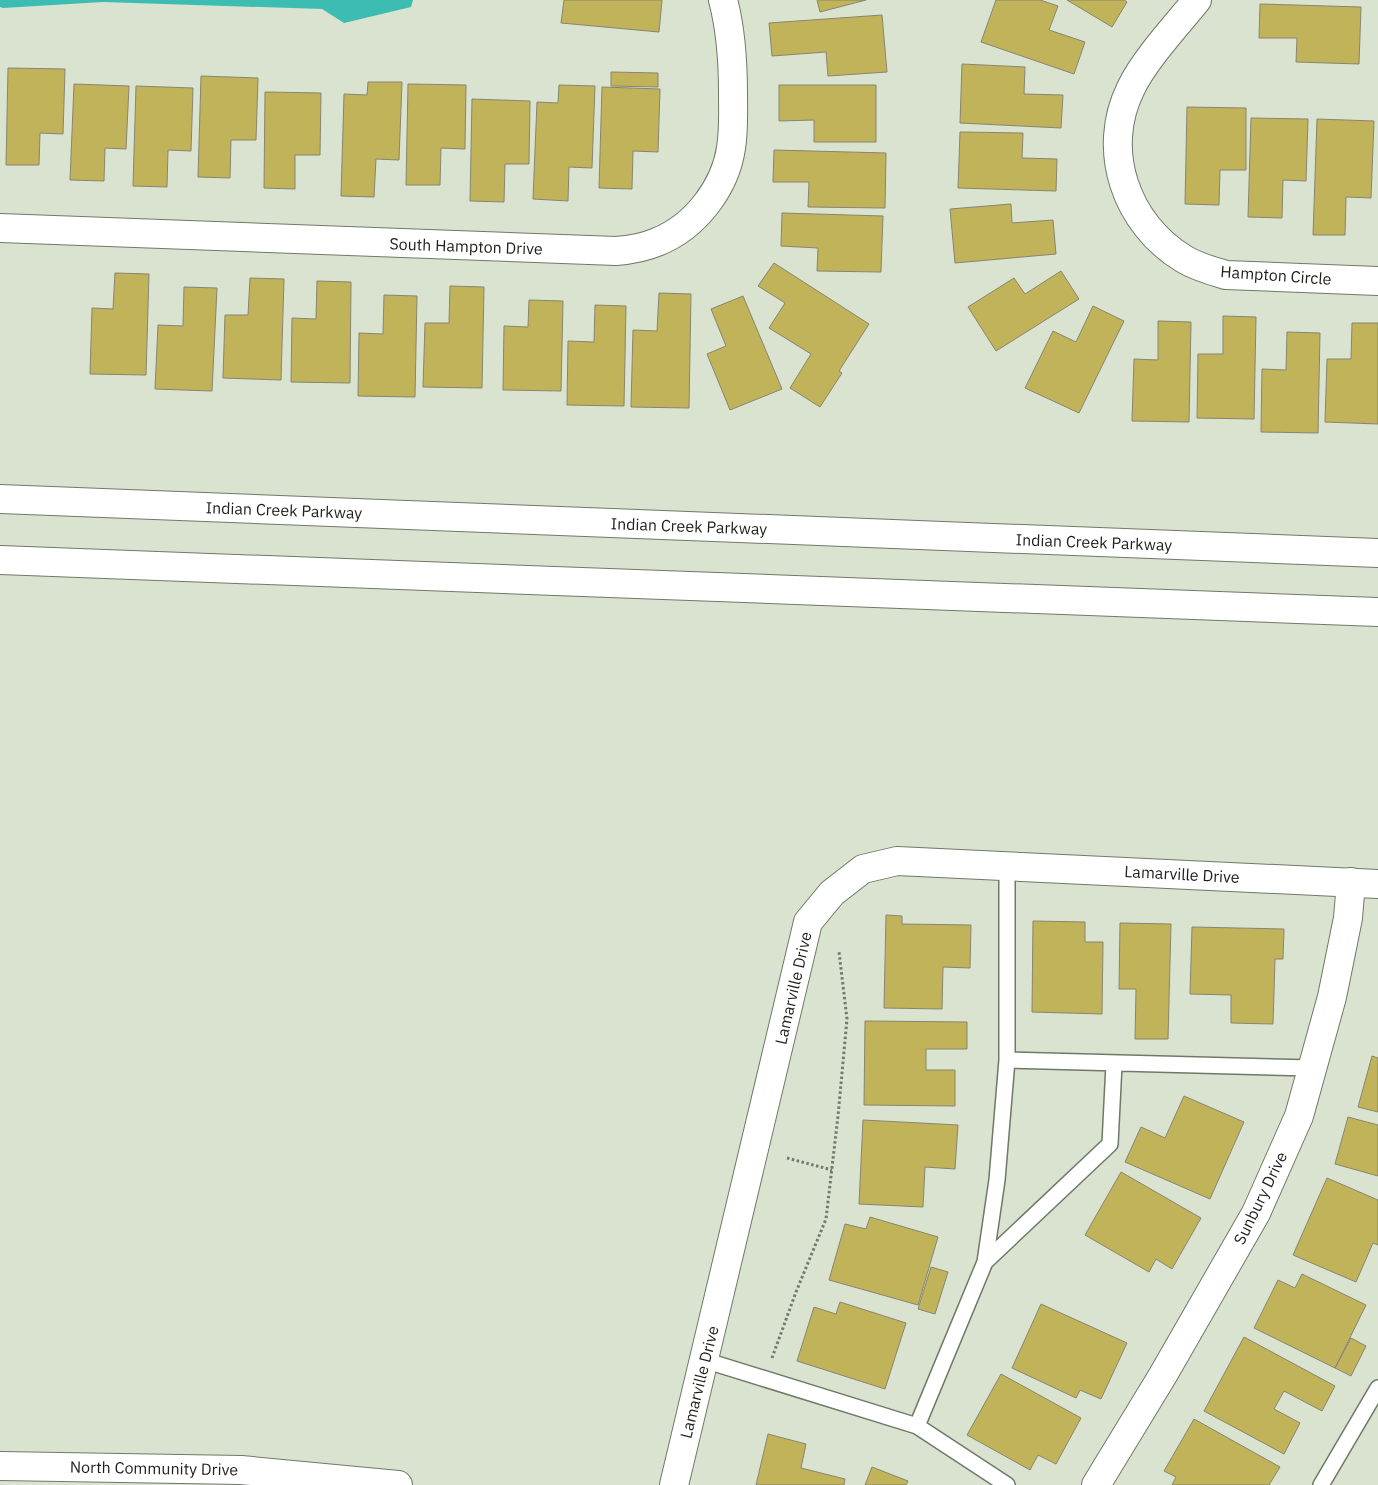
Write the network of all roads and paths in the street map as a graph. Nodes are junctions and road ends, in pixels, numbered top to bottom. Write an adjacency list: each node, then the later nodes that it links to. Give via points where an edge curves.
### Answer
1 (723, 0): 3 (street, South Hampton Drive, via 733,66 733,127 725,170 717,189 694,219 657,242 637,249 616,251)
2 (1197, 0): 4 (street, Hampton Circle, via 1142,69 1123,109 1118,131 1119,160 1127,195 1137,215 1167,248 1185,260 1226,275)
3 (0, 228)
4 (1378, 281)
5 (0, 499): 6 (street, Indian Creek Parkway)
6 (1378, 553)
7 (0, 560): 8 (street)
8 (1378, 612)
9 (1006, 865): 10 (street, Lamarville Drive); 13 (lane); 19 (street, Lamarville Drive, via 897,861 863,869 832,893 808,922)
10 (1351, 882): 11 (street, Lamarville Drive); 15 (street, Sunbury Drive, via 1332,997)
11 (1378, 884)
12 (839, 952): 17 (path, via 847,1019)
13 (1006, 1060): 14 (lane); 18 (lane, via 997,1180)
14 (1114, 1064): 15 (lane); 18 (lane, via 1110,1144)
15 (1312, 1068): 28 (street, Sunbury Drive, via 1299,1116 1256,1213)
16 (787, 1158): 17 (path)
17 (832, 1170): 20 (path, via 826,1219)
18 (985, 1262): 22 (lane)
19 (704, 1360): 20 (lane); 26 (street, Lamarville Drive)
20 (765, 1378): 22 (lane)
21 (1378, 1388): 29 (lane)
22 (917, 1426): 27 (lane)
23 (0, 1466): 24 (street, North Community Drive)
24 (31, 1476): 25 (street, North Community Drive, via 241,1470)
25 (398, 1485)
26 (674, 1485)
27 (1007, 1485)
28 (1096, 1485)
29 (1321, 1485)

